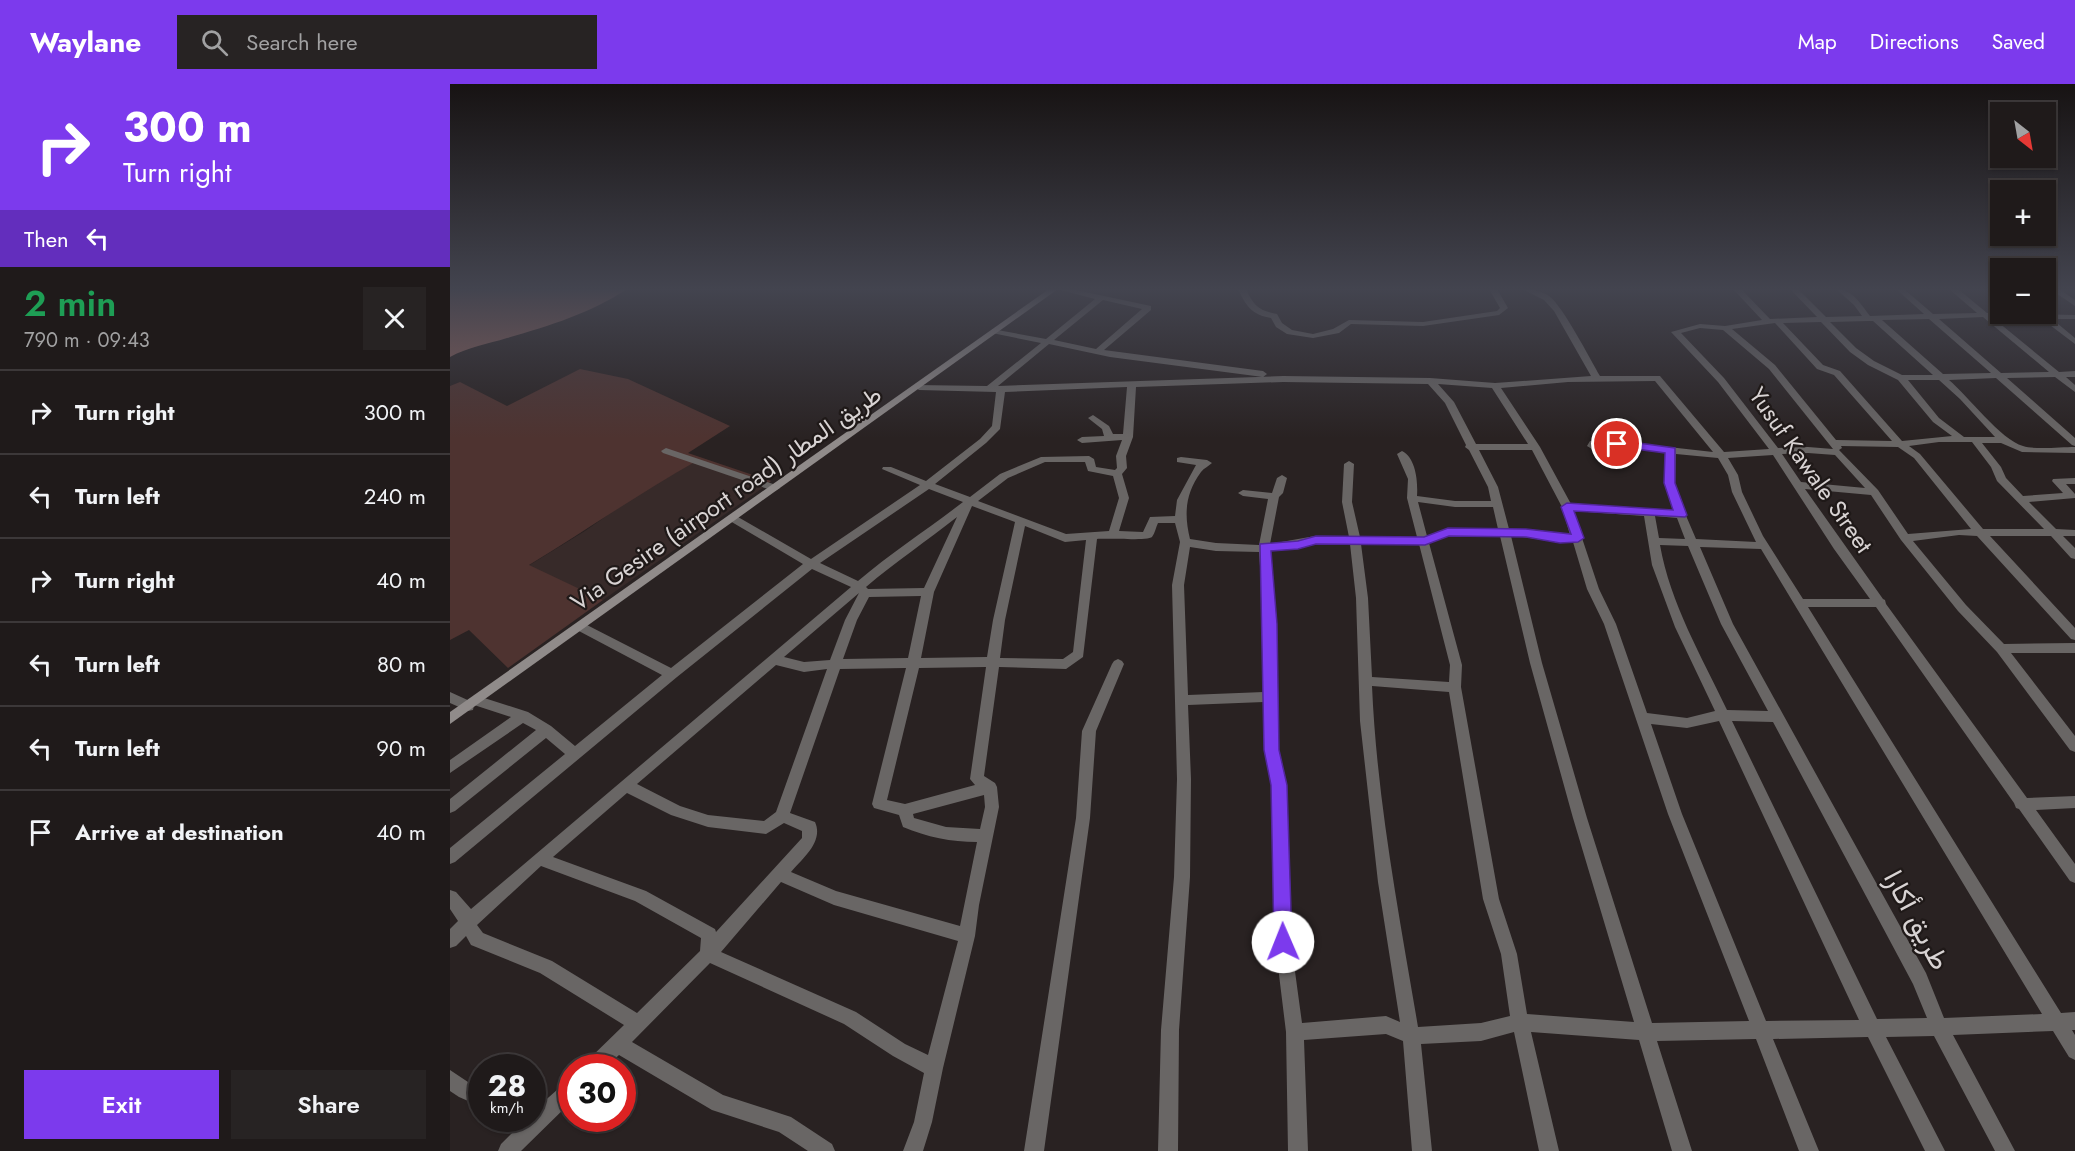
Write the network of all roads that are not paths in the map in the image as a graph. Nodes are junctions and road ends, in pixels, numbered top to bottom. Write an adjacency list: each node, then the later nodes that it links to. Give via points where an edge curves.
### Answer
1 (984, 339): 25 (main road, Via Gesire (airport road) طريق المطار)
2 (1032, 339): 13 (street)
3 (1051, 339): 13 (street)
4 (1112, 339): 14 (street)
5 (1574, 339): 19 (street)
6 (1682, 339): 44 (street, Yusuf Kawale Street, via 1721,380)
7 (1738, 339): 35 (street, via 1772,367)
8 (1791, 339): 37 (street, via 1820,367 1837,373)
9 (1843, 339): 20 (street, via 1871,363)
10 (1896, 339): 17 (street)
11 (1959, 339): 18 (street)
12 (2015, 339): 15 (street)
13 (1047, 342): 14 (street); 26 (street)
14 (1096, 352): 21 (street)
15 (2058, 374): 16 (street); 18 (street); 28 (street)
16 (2075, 374)
17 (1942, 377): 18 (street); 20 (street); 33 (street)
18 (2002, 377): 36 (street)
19 (1598, 378): 24 (street); 46 (street, via 1657,378)
20 (1901, 378): 32 (street, via 1936,420)
21 (1283, 379): 22 (street); 23 (street)
22 (1430, 381): 24 (street); 39 (street, via 1449,402)
23 (1132, 383): 27 (street); 30 (street)
24 (1495, 386): 40 (street)
25 (919, 387): 26 (street); 56 (main road, Via Gesire (airport road) طريق المطار)
26 (989, 389): 27 (street)
27 (1002, 389): 55 (street, via 997,427)
28 (2075, 390)
29 (1093, 418): 30 (street, via 1106,428 1109,437)
30 (1123, 437): 31 (street); 51 (street, via 1122,468)
31 (1082, 440)
32 (1964, 440): 34 (street); 37 (street)
33 (2003, 440): 34 (street); 41 (street, via 2022,449)
34 (1976, 441): 61 (street, via 2001,479)
35 (1833, 442): 37 (street); 47 (street)
36 (2075, 443)
37 (1900, 444): 70 (street, via 1917,456)
38 (1592, 446): 43 (street, via 1610,443)
39 (1470, 447): 40 (street); 63 (street, via 1485,467)
40 (1535, 447): 64 (street)
41 (2075, 450)
42 (666, 451): 56 (street)
43 (1671, 451): 46 (street); 66 (street, طريق أكارا, via 1670,483)
44 (1776, 452): 46 (street); 47 (street, via 1830,452); 54 (street, Yusuf Kawale Street)
45 (1402, 454): 60 (street, via 1413,479)
46 (1721, 455): 83 (street)
47 (1845, 458): 57 (street)
48 (1180, 460): 68 (street, via 1207,463 1198,468 1182,500)
49 (1349, 464): 78 (street, via 1347,502)
50 (887, 469): 55 (street)
51 (1117, 474): 62 (street, via 1092,469 1089,459 1044,459 1004,476); 73 (street, via 1124,498)
52 (1282, 478): 59 (street)
53 (2075, 481): 61 (street, via 2057,481 2071,496)
54 (1798, 485): 57 (street); 90 (street, Yusuf Kawale Street)
55 (926, 486): 62 (street); 86 (street)
56 (775, 488): 67 (main road, Via Gesire (airport road) طريق المطار)
57 (1874, 492): 77 (street)
58 (1243, 493): 59 (street)
59 (1274, 496): 84 (street)
60 (1412, 498): 63 (street); 79 (street)
61 (2020, 499): 71 (street)
62 (969, 503): 69 (street); 87 (street, via 871,574); 88 (street)
63 (1496, 504): 74 (street)
64 (1567, 507): 65 (street); 76 (street)
65 (1649, 512): 66 (street); 80 (street)
66 (1681, 515): 82 (street, طريق أكارا)
67 (734, 519): 86 (street); 91 (main road, Via Gesire (airport road) طريق المطار)
68 (1180, 520): 73 (street, via 1154,519 1147,536); 81 (street)
69 (1020, 523): 75 (street, via 1065,538); 97 (street)
70 (1980, 532): 71 (street); 77 (street); 92 (street)
71 (2055, 533): 72 (street); 85 (street)
72 (2075, 533)
73 (1113, 534): 75 (street)
74 (1504, 534): 76 (street); 79 (street, via 1448,532); 141 (street, via 1580,818)
75 (1092, 535): 97 (street, via 1079,654 1066,664)
76 (1578, 538): 111 (street, via 1593,589 1605,611)
77 (1905, 538): 94 (street)
78 (1355, 539): 79 (street); 84 (street); 101 (street)
79 (1425, 541): 102 (street, via 1456,665)
80 (1655, 541): 82 (street); 107 (street, via 1668,596)
81 (1185, 542): 84 (street, via 1206,547); 105 (street, via 1178,585)
82 (1691, 542): 83 (street); 109 (street, طريق أكارا, via 1727,624)
83 (1765, 546): 89 (street)
84 (1264, 547): 103 (street, via 1270,624)
85 (2075, 555)
86 (811, 564): 87 (street); 100 (street)
87 (862, 590): 88 (street); 95 (street); 98 (street)
88 (928, 592): 96 (street)
89 (1802, 603): 90 (street); 133 (street)
90 (1881, 603): 119 (street, Yusuf Kawale Street)
91 (581, 627): 100 (street); 106 (main road, Via Gesire (airport road) طريق المطار)
92 (2075, 636)
93 (2075, 648): 94 (street)
94 (2001, 649): 113 (street)
95 (772, 659): 98 (street, via 804,667); 116 (street)
96 (914, 662): 97 (street); 98 (street); 121 (street, via 879,804)
97 (993, 662): 117 (street, via 977,779)
98 (835, 664): 122 (street)
99 (1118, 664): 153 (street, via 1089,731 1083,818)
100 (672, 674): 114 (street)
101 (1365, 681): 102 (street); 142 (street, via 1386,882)
102 (1455, 687): 135 (street, via 1491,899 1509,954)
103 (1269, 696): 105 (street); 140 (street, via 1271,750 1279,785 1283,942)
104 (450, 697): 106 (street)
105 (1182, 700): 154 (street, via 1182,877 1170,1030)
106 (473, 704): 108 (street); 110 (main road, Via Gesire (airport road) طريق المطار)
107 (1722, 715): 109 (street); 111 (street, via 1687,723); 137 (street)
108 (523, 716): 112 (street); 115 (street)
109 (1777, 717): 138 (street, طريق أكارا, via 1920,979)
110 (450, 718)
111 (1643, 718): 139 (street, via 1675,814)
112 (546, 730): 114 (street); 120 (street)
113 (2075, 746)
114 (575, 754): 124 (street)
115 (450, 767)
116 (627, 786): 122 (street, via 708,821 766,828); 125 (street)
117 (990, 787): 121 (street); 123 (street, via 992,807)
118 (2075, 802): 119 (street)
119 (2022, 804): 127 (street, Yusuf Kawale Street)
120 (450, 807)
121 (905, 810): 123 (street, via 908,822 924,830 964,837)
122 (782, 816): 126 (street, via 810,827 809,840)
123 (986, 835): 130 (street)
124 (450, 857)
125 (540, 859): 129 (street); 132 (street, via 672,912 709,934)
126 (779, 874): 130 (street, via 834,898); 132 (street)
127 (2075, 876)
128 (450, 897): 129 (street, via 465,914)
129 (467, 924): 131 (street); 136 (street, via 477,939 546,967)
130 (967, 936): 146 (street)
131 (450, 940)
132 (708, 954): 136 (street); 146 (street, via 849,1018)
133 (2056, 1020): 134 (street); 138 (street); 144 (street)
134 (2075, 1021)
135 (1520, 1022): 141 (street); 142 (street, via 1481,1032); 157 (street)
136 (638, 1024): 143 (street)
137 (1872, 1027): 138 (street); 139 (street); 160 (street)
138 (1939, 1027): 161 (street, طريق أكارا)
139 (1762, 1028): 141 (street); 159 (street)
140 (1294, 1032): 142 (street, via 1386,1025); 155 (street)
141 (1646, 1032): 158 (street)
142 (1410, 1036): 156 (street)
143 (618, 1044): 145 (street); 151 (street, via 719,1103 784,1124)
144 (2075, 1051)
145 (607, 1054)
146 (934, 1068): 152 (street)
147 (450, 1079): 148 (street)
148 (468, 1092)
149 (517, 1132): 150 (street)
150 (508, 1151)
151 (825, 1151)
152 (913, 1151)
153 (1034, 1151)
154 (1168, 1151)
155 (1298, 1151)
156 (1422, 1151)
157 (1549, 1151)
158 (1682, 1151)
159 (1809, 1151)
160 (1935, 1151)
161 (2005, 1151)

